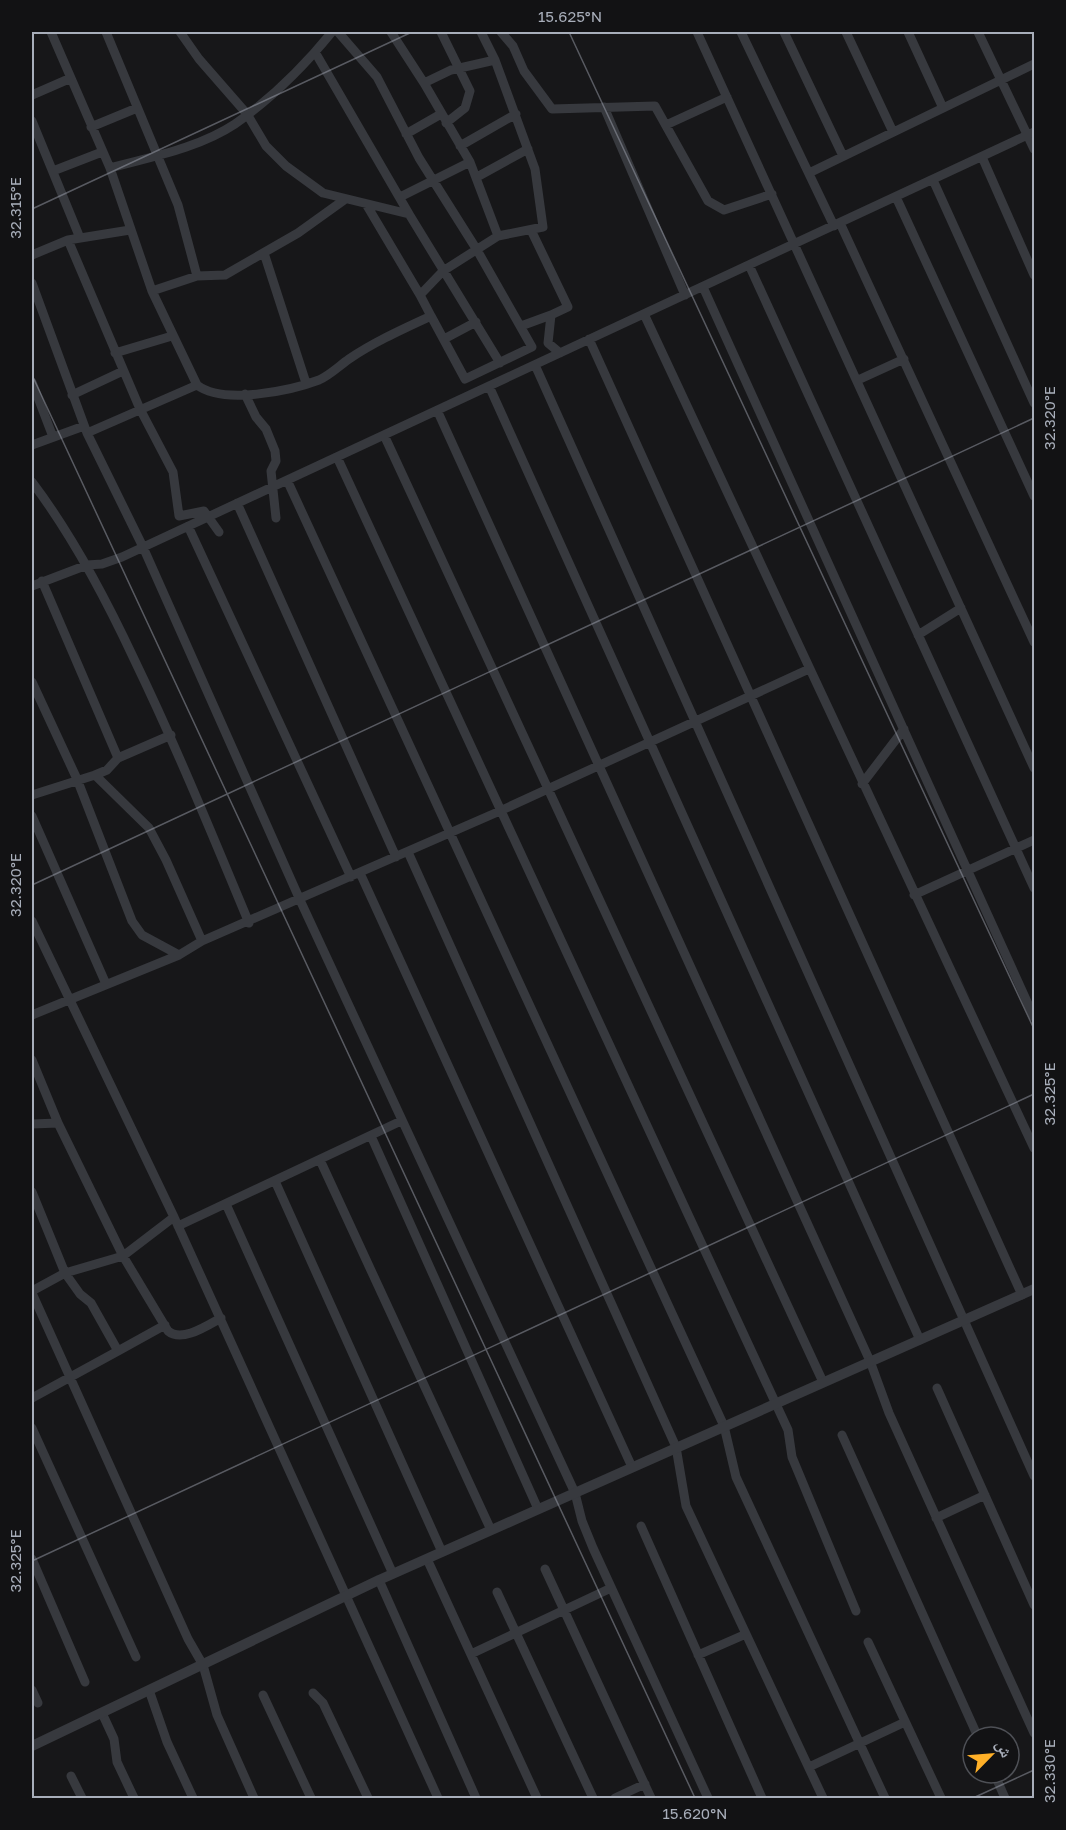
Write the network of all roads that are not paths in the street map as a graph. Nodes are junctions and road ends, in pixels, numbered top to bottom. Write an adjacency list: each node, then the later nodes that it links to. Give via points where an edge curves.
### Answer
1 (51, 32): 20 (street)
2 (106, 32): 26 (street)
3 (180, 32): 28 (street)
4 (332, 32): 16 (street)
5 (338, 32): 36 (street, via 377,77)
6 (391, 32): 22 (street)
7 (441, 32): 19 (street)
8 (481, 32): 17 (street)
9 (501, 32): 25 (street, via 552,108)
10 (697, 32): 24 (street)
11 (741, 32): 50 (street)
12 (784, 32): 45 (street)
13 (846, 32): 35 (street)
14 (908, 32): 27 (street)
15 (978, 32): 21 (street)
16 (315, 52): 28 (street); 55 (street)
17 (495, 60): 19 (street); 30 (street)
18 (1035, 64): 21 (street)
19 (460, 68): 22 (street); 32 (street, via 470,96 462,111)
20 (71, 78): 23 (street); 34 (street)
21 (1001, 80): 27 (street); 37 (street)
22 (424, 83): 29 (street)
23 (32, 94)
24 (727, 97): 33 (street); 54 (street)
25 (604, 107): 33 (street, via 655,106); 78 (street)
26 (137, 108): 34 (street); 44 (street)
27 (943, 108): 35 (street)
28 (247, 114): 44 (street, via 216,134); 57 (street, via 277,158 322,193)
29 (441, 114): 32 (street); 36 (street)
30 (516, 114): 38 (street); 40 (street)
31 (32, 121): 39 (street)
32 (447, 123): 38 (street)
33 (666, 124): 54 (street, via 708,201 724,210)
34 (91, 127): 43 (street)
35 (893, 132): 45 (street)
36 (406, 134): 53 (street)
37 (1031, 134): 41 (street); 46 (street)
38 (460, 146): 47 (street)
39 (42, 147): 42 (street); 49 (street)
40 (528, 148): 51 (street); 62 (street, via 538,182 543,227)
41 (1035, 149)
42 (32, 152)
43 (102, 152): 48 (street); 49 (street)
44 (157, 156): 48 (street); 73 (street, via 178,205)
45 (843, 156): 50 (street)
46 (982, 157): 52 (street); 72 (street)
47 (470, 162): 51 (street); 53 (street)
48 (110, 168): 61 (street)
49 (53, 171): 64 (street)
50 (809, 173): 60 (street)
51 (477, 177): 63 (street)
52 (933, 180): 56 (street); 100 (street)
53 (433, 182): 55 (street); 67 (street)
54 (772, 194): 66 (street)
55 (400, 197): 59 (street)
56 (896, 197): 60 (street); 111 (street)
57 (344, 200): 58 (street); 68 (street)
58 (366, 204): 59 (street); 77 (street)
59 (409, 214): 71 (street)
60 (837, 224): 66 (street); 89 (street)
61 (130, 230): 64 (street); 76 (street)
62 (531, 230): 63 (street); 80 (street, via 568,307)
63 (498, 236): 67 (street)
64 (80, 238): 65 (street)
65 (68, 240): 69 (street); 87 (street)
66 (795, 244): 70 (street); 93 (street)
67 (477, 250): 71 (street); 83 (street)
68 (264, 253): 73 (street, via 225,275); 95 (street)
69 (32, 255)
70 (749, 265): 75 (street); 122 (street)
71 (443, 271): 77 (street); 82 (street)
72 (1035, 275)
73 (197, 276): 76 (street)
74 (32, 283): 99 (street)
75 (703, 287): 78 (street); 128 (street)
76 (152, 291): 84 (street)
77 (420, 295): 81 (street)
78 (685, 295): 79 (street)
79 (644, 314): 86 (street); 124 (street)
80 (551, 315): 83 (street); 88 (street, via 548,343)
81 (431, 316): 85 (street); 95 (street, via 379,341 319,380)
82 (476, 322): 85 (street); 90 (street)
83 (521, 326): 90 (street, via 532,347)
84 (172, 336): 87 (street); 96 (street)
85 (444, 339): 90 (street, via 465,379)
86 (590, 339): 88 (street); 126 (street)
87 (115, 353): 92 (street)
88 (560, 353): 91 (street)
89 (904, 359): 93 (street); 123 (street)
90 (500, 363)
91 (535, 365): 97 (street); 127 (street)
92 (123, 370): 99 (street); 101 (street)
93 (858, 380): 121 (street)
94 (32, 382): 105 (street)
95 (306, 383): 98 (street, via 274,392)
96 (198, 385): 98 (street, via 212,393); 101 (street)
97 (489, 386): 102 (street); 130 (street)
98 (245, 394): 110 (street, via 275,451 271,471)
99 (72, 395): 103 (street)
100 (1035, 403)
101 (140, 410): 103 (street); 113 (street, via 173,472 179,516 204,511)
102 (437, 410): 104 (street); 132 (street)
103 (85, 429): 105 (street); 117 (street)
104 (384, 435): 107 (street); 137 (street)
105 (53, 437): 106 (street)
106 (32, 445)
107 (337, 457): 108 (street); 139 (street)
108 (286, 480): 110 (street); 141 (street)
109 (32, 482): 118 (street)
110 (274, 486): 112 (street); 114 (street)
111 (1035, 496)
112 (237, 503): 113 (street); 145 (street)
113 (209, 516): 115 (street); 116 (street)
114 (276, 518)
115 (188, 526): 117 (street); 147 (street)
116 (219, 532)
117 (143, 547): 118 (street, via 109,562); 150 (street)
118 (87, 565): 119 (street); 129 (street)
119 (42, 581): 120 (street); 131 (street)
120 (32, 585)
121 (961, 608): 122 (street); 133 (street)
122 (918, 635): 143 (street)
123 (1035, 642)
124 (809, 669): 126 (street); 136 (street)
125 (32, 682): 135 (street)
126 (751, 696): 127 (street); 175 (street)
127 (695, 722): 130 (street); 177 (street)
128 (904, 729): 136 (street); 146 (street)
129 (171, 735): 131 (street); 152 (street)
130 (650, 742): 132 (street); 179 (street)
131 (118, 758): 134 (street)
132 (599, 765): 137 (street); 181 (street)
133 (1035, 768)
134 (95, 775): 135 (street); 153 (street, via 149,828)
135 (77, 779): 138 (street); 154 (street, via 132,921 142,935)
136 (862, 783): 149 (street)
137 (548, 789): 139 (street); 183 (street)
138 (32, 795)
139 (500, 811): 141 (street); 186 (street)
140 (32, 816): 155 (street)
141 (450, 833): 144 (street); 187 (street)
142 (1035, 840): 143 (street)
143 (1016, 849): 146 (street); 148 (street)
144 (408, 852): 145 (street); 190 (street)
145 (396, 857): 147 (street)
146 (968, 870): 149 (street); 158 (street)
147 (355, 875): 150 (street); 191 (street)
148 (1035, 888)
149 (914, 895): 164 (street)
150 (300, 900): 152 (street); 160 (street)
151 (32, 921): 156 (street)
152 (249, 923): 153 (street)
153 (202, 941): 154 (street)
154 (179, 954): 155 (street)
155 (106, 984): 156 (street)
156 (71, 999): 157 (street); 169 (street)
157 (32, 1015)
158 (1035, 1017)
159 (32, 1060): 161 (street)
160 (401, 1121): 163 (street); 193 (street)
161 (58, 1123): 162 (street); 171 (street)
162 (32, 1124)
163 (371, 1136): 165 (street); 195 (street)
164 (1035, 1148)
165 (320, 1160): 166 (street); 198 (street)
166 (274, 1181): 168 (street); 199 (street)
167 (32, 1192): 172 (street)
168 (226, 1204): 170 (street); 203 (street)
169 (174, 1217): 170 (street); 171 (street)
170 (178, 1226): 176 (street)
171 (123, 1256): 172 (street); 178 (street)
172 (66, 1273): 174 (street); 180 (street, via 91,1303)
173 (1035, 1289): 175 (street)
174 (32, 1292): 182 (street)
175 (1022, 1295): 177 (street)
176 (221, 1318): 178 (street, via 177,1336); 207 (street)
177 (963, 1321): 179 (street); 192 (street)
178 (165, 1325): 180 (street)
179 (920, 1340): 181 (street)
180 (118, 1351): 182 (street)
181 (870, 1361): 183 (street); 196 (street)
182 (70, 1377): 185 (street); 217 (street)
183 (823, 1382): 186 (street)
184 (937, 1388): 194 (street)
185 (32, 1398)
186 (774, 1404): 187 (street); 210 (street, via 788,1430 792,1457)
187 (724, 1426): 190 (street); 228 (street, via 736,1477)
188 (32, 1428): 216 (street)
189 (842, 1435): 226 (street)
190 (676, 1447): 191 (street); 212 (street, via 686,1506)
191 (632, 1467): 193 (street)
192 (1035, 1476)
193 (575, 1492): 195 (street); 205 (street, via 582,1521)
194 (985, 1496): 196 (street); 208 (street)
195 (538, 1509): 198 (street)
196 (936, 1518): 227 (street)
197 (641, 1526): 215 (street)
198 (491, 1530): 199 (street)
199 (442, 1552): 201 (street)
200 (32, 1559): 218 (street)
201 (427, 1559): 203 (street); 214 (street)
202 (545, 1569): 209 (street)
203 (393, 1574): 204 (street)
204 (379, 1580): 207 (street); 240 (street)
205 (611, 1588): 209 (street); 245 (street)
206 (497, 1592): 211 (street)
207 (346, 1596): 217 (street); 239 (street)
208 (1035, 1605)
209 (564, 1610): 211 (street); 232 (street)
210 (856, 1611)
211 (516, 1632): 214 (street); 242 (street)
212 (746, 1634): 215 (street); 230 (street)
213 (868, 1642): 225 (street)
214 (471, 1654): 241 (street)
215 (698, 1655): 246 (street)
216 (136, 1657)
217 (202, 1665): 220 (street); 236 (street, via 217,1715)
218 (85, 1682)
219 (32, 1690): 223 (street)
220 (149, 1690): 224 (street); 235 (street)
221 (312, 1693): 238 (street, via 323,1703)
222 (263, 1695): 237 (street)
223 (38, 1703)
224 (102, 1713): 229 (street); 234 (street, via 114,1739 117,1762)
225 (905, 1722): 228 (street); 249 (street)
226 (973, 1725)
227 (1035, 1733)
228 (859, 1744): 230 (street); 248 (street)
229 (32, 1746)
230 (809, 1767): 247 (street)
231 (71, 1776): 233 (street)
232 (645, 1784): 243 (street); 244 (street)
233 (81, 1798)
234 (134, 1798)
235 (193, 1798)
236 (254, 1798)
237 (311, 1798)
238 (368, 1798)
239 (438, 1798)
240 (476, 1798)
241 (537, 1798)
242 (593, 1798)
243 (615, 1798)
244 (651, 1798)
245 (708, 1798)
246 (762, 1798)
247 (823, 1798)
248 (885, 1798)
249 (941, 1798)

